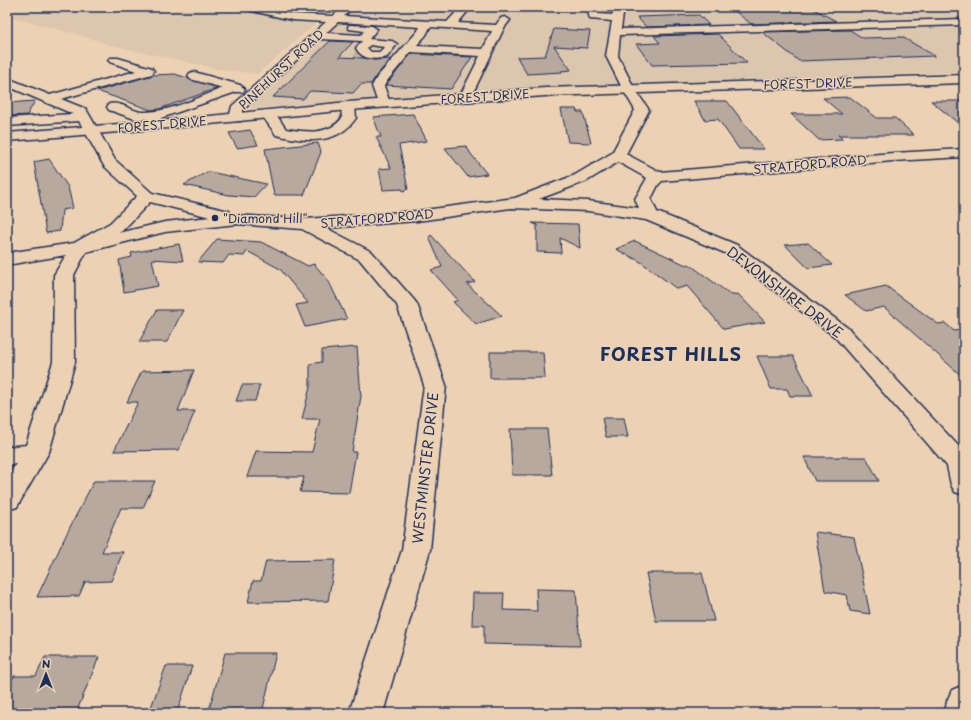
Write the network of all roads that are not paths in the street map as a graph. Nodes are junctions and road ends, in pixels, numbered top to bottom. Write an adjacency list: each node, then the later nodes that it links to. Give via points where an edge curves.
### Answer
1 (246, 7): 5 (street)
2 (348, 7): 9 (street, PINEHURST ROAD)
3 (466, 7): 11 (street)
4 (590, 7): 7 (street, via 593,10 593,17)
5 (275, 14): 8 (street); 9 (street, via 298,20)
6 (963, 18): 7 (street)
7 (617, 19): 24 (street, via 612,56)
8 (253, 20)
9 (334, 20): 10 (street); 13 (street, PINEHURST ROAD)
10 (426, 24): 11 (street); 15 (street, via 422,33)
11 (451, 25): 12 (street); 16 (street)
12 (475, 26): 17 (street); 18 (street, via 502,24)
13 (317, 36): 14 (street, via 338,37); 25 (street, PINEHURST ROAD)
14 (361, 47): 14 (street, via 378,55 392,44)
15 (408, 49): 16 (street); 28 (street, via 378,86)
16 (432, 51): 17 (street)
17 (459, 52): 18 (street)
18 (487, 53): 26 (street)
19 (114, 60): 27 (street, via 148,71)
20 (194, 76): 23 (street)
21 (964, 79): 24 (street, FOREST DRIVE)
22 (7, 82): 27 (street)
23 (236, 88): 25 (street); 34 (street)
24 (628, 88): 26 (street, FOREST DRIVE); 40 (street, via 642,110)
25 (259, 89): 33 (street, PINEHURST ROAD, via 237,109)
26 (466, 96): 28 (street, FOREST DRIVE)
27 (48, 99): 36 (street, via 81,112)
28 (384, 103): 29 (street, FOREST DRIVE)
29 (348, 106): 31 (street, FOREST DRIVE); 31 (street, via 349,118 341,128 316,136 281,132)
30 (114, 107): 34 (street)
31 (268, 114): 33 (street, FOREST DRIVE)
32 (67, 118): 35 (street); 36 (street); 37 (street)
33 (236, 118): 34 (street, FOREST DRIVE)
34 (154, 120): 36 (street, FOREST DRIVE)
35 (7, 122)
36 (87, 124): 37 (street, FOREST DRIVE); 42 (street, via 108,163)
37 (61, 133): 38 (street, FOREST DRIVE)
38 (7, 137)
39 (964, 153): 41 (street, STRATFORD ROAD)
40 (618, 156): 41 (street); 43 (street, via 581,178)
41 (657, 177): 44 (street, via 643,199)
42 (146, 196): 45 (street); 47 (street, via 116,227)
43 (511, 203): 44 (street, DEVONSHIRE DRIVE, via 588,206); 46 (street, STRATFORD ROAD, via 417,216)
44 (650, 215): 51 (street, DEVONSHIRE DRIVE, via 731,249 842,333)
45 (237, 219): 46 (street, STRATFORD ROAD); 47 (street, STRATFORD ROAD, via 164,227)
46 (306, 224): 54 (street, WESTMINSTER DRIVE, via 366,256 407,304 435,385 416,550)
47 (79, 248): 48 (street, STRATFORD ROAD); 49 (street, via 64,275 64,362)
48 (7, 259)
49 (36, 452): 50 (street); 52 (street)
50 (7, 456)
51 (962, 471)
52 (7, 500)
53 (964, 701): 55 (street)
54 (366, 713)
55 (962, 713)

